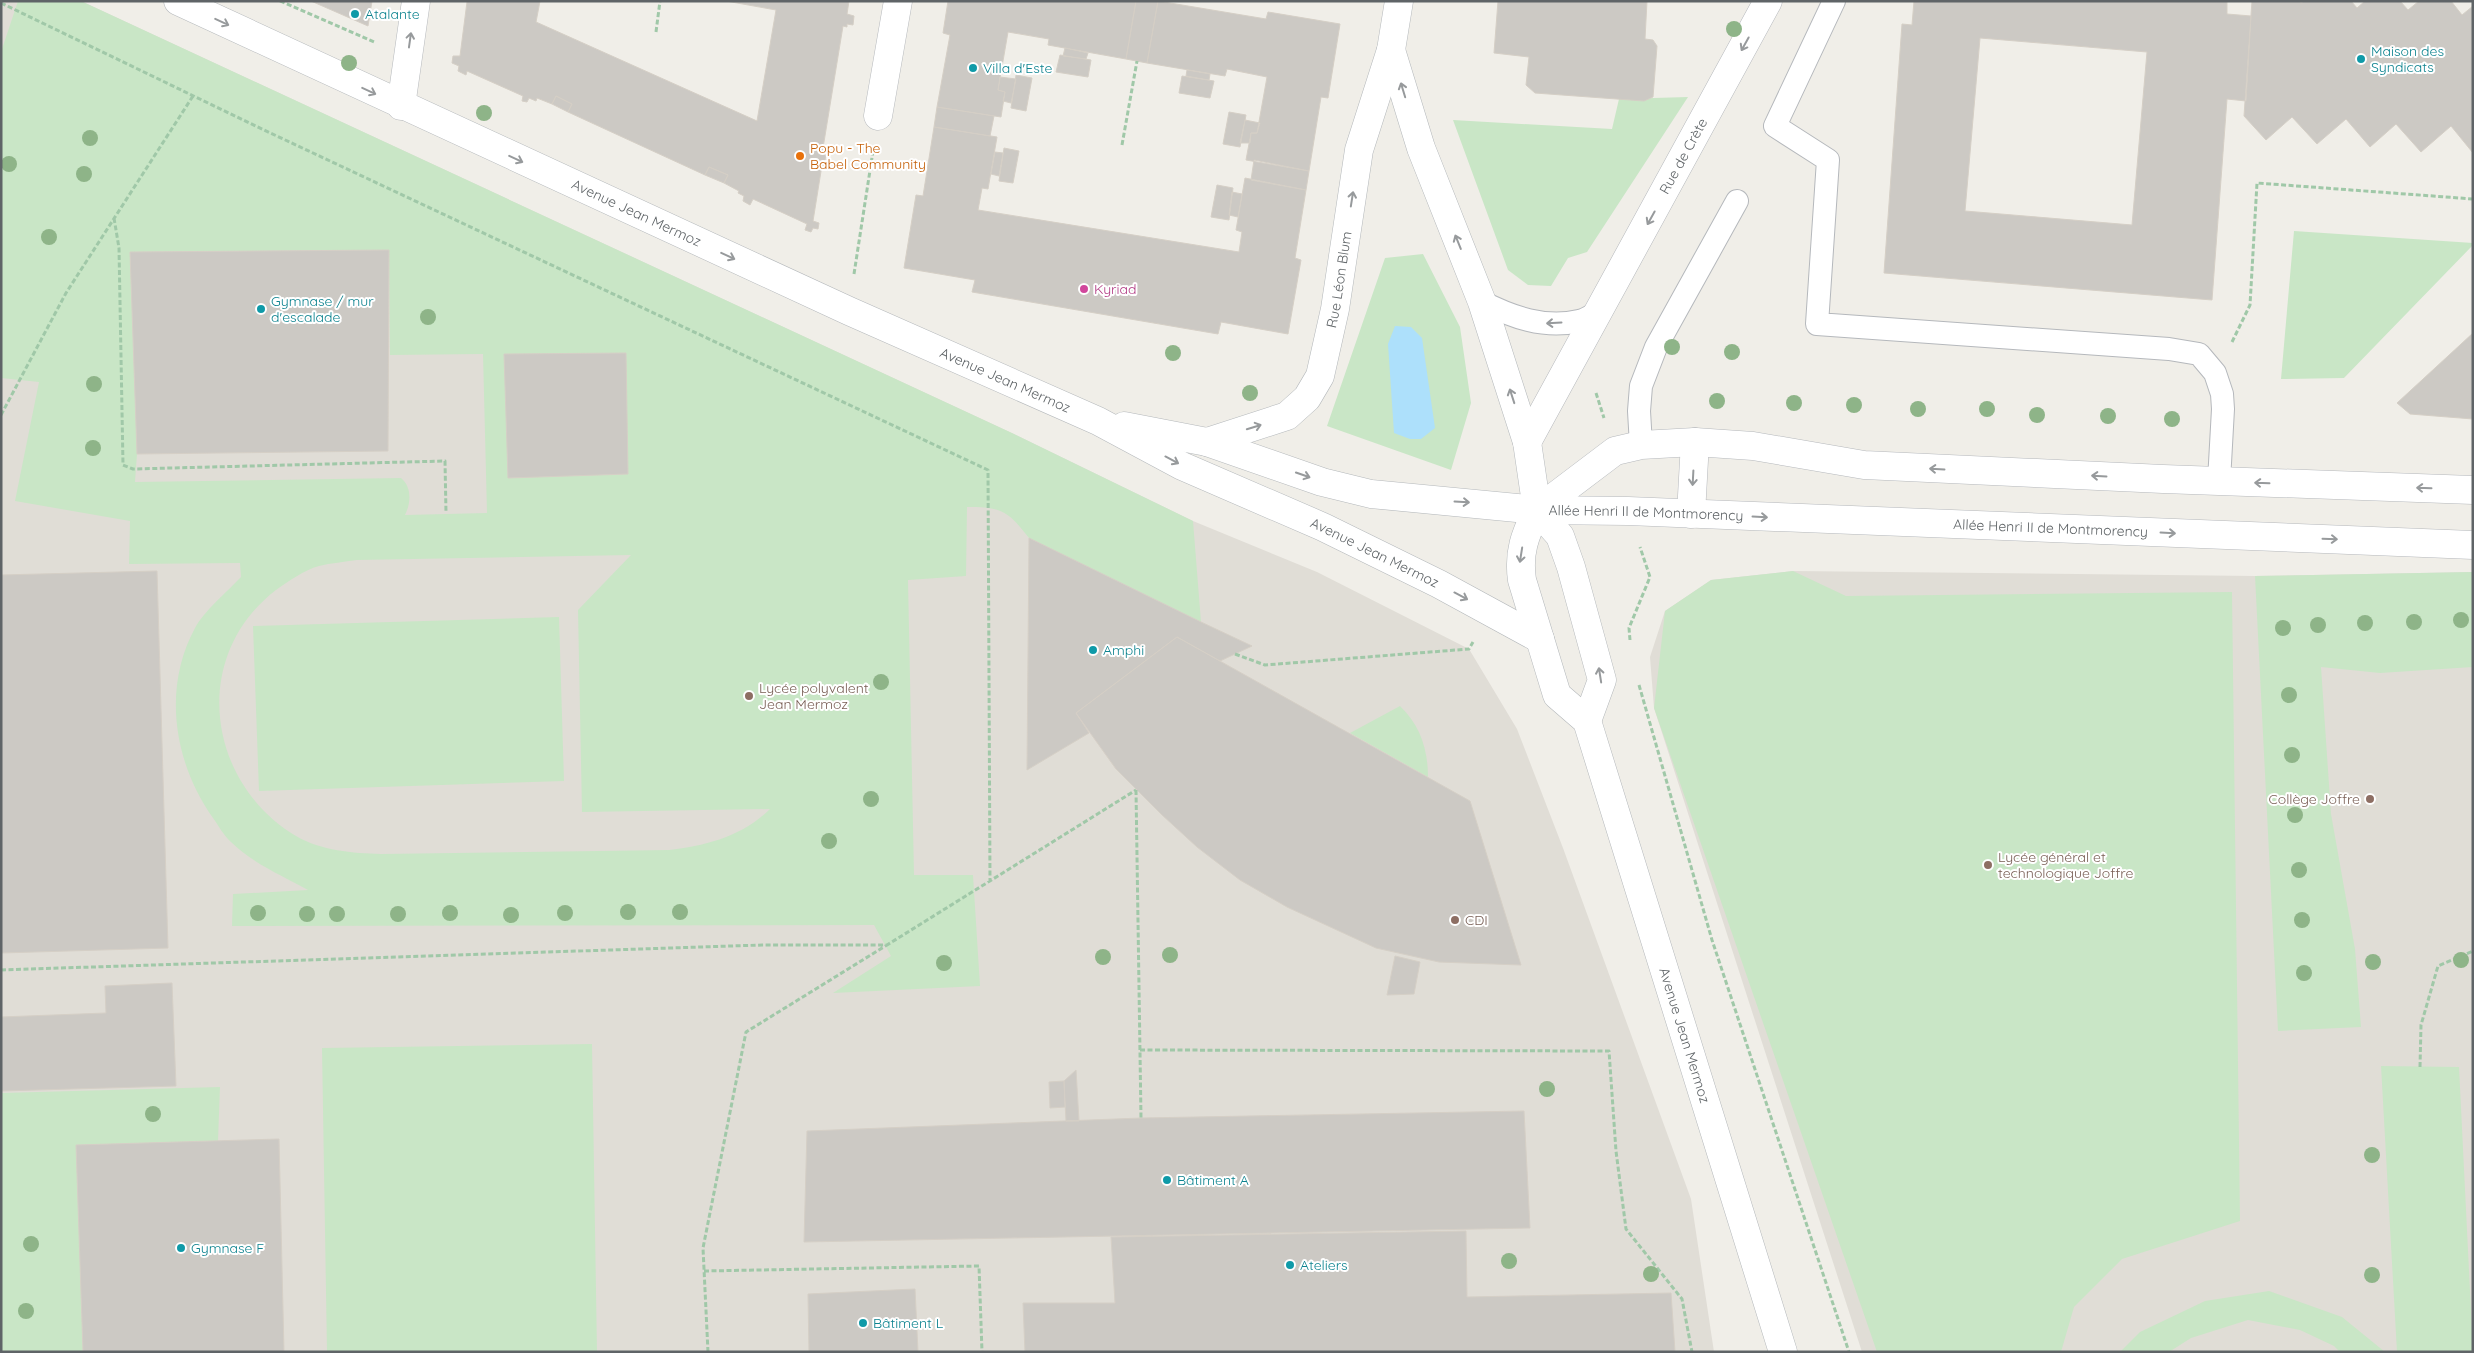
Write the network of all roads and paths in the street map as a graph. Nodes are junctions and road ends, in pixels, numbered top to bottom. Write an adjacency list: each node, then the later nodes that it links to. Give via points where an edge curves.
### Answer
1 (178, 1): 15 (main road, Avenue Jean Mermoz, one-way to 15)
2 (280, 1): 12 (path)
3 (416, 1): 12 (main road, one-way to 3)
4 (660, 1): 10 (path)
5 (898, 1): 16 (main road)
6 (1398, 1): 11 (main road, Rue Léon Blum)
7 (1768, 1): 23 (main road, Rue de Crète, one-way to 23)
8 (1834, 1): 25 (lane, via 1775,126 1828,160 1817,324 2168,348 2199,354)
9 (1, 3): 14 (path)
10 (656, 32)
11 (1391, 50): 21 (main road, Rue Léon Blum, one-way to 11, via 1420,148); 28 (main road, Rue Léon Blum, one-way to 11, via 1287,416 1307,398 1320,376 1335,309 1359,150)
12 (408, 58): 15 (main road)
13 (1137, 61): 17 (path)
14 (193, 96): 20 (path); 45 (path, via 988,470)
15 (401, 106): 22 (main road, Avenue Jean Mermoz, one-way to 22)
16 (878, 116): 22 (path)
17 (1122, 146)
18 (2473, 199): 25 (path, via 2257,183 2250,305)
19 (1737, 201): 31 (lane, via 1656,347 1641,386 1639,411)
20 (114, 218): 26 (path, via 66,293); 36 (path, via 119,248 123,465 134,470 445,461)
21 (1482, 302): 23 (lane, one-way to 21, via 1580,321 1541,323 1512,317); 29 (main road, Rue Léon Blum, one-way to 21)
22 (849, 311): 27 (main road, Avenue Jean Mermoz)
23 (1600, 311): 24 (main road, Rue de Crète)
24 (1579, 345): 29 (main road, Rue de Crète); 31 (path)
25 (2216, 373): 32 (lane, via 2223,409)
26 (1, 415)
27 (1098, 421): 28 (main road, Avenue Jean Mermoz); 39 (main road, Avenue Jean Mermoz, one-way to 39, via 1182,466 1323,527)
28 (1207, 442): 34 (main road, Avenue Jean Mermoz, one-way to 34, via 1322,482 1371,494)
29 (1527, 442): 34 (main road, Rue Léon Blum)
30 (1695, 442): 31 (main road); 32 (main road, one-way to 30, via 1864,465 1753,446); 37 (main road, one-way to 37)
31 (1628, 448): 34 (main road, Allée Henri II de Montmorency)
32 (2220, 481): 33 (main road, one-way to 32)
33 (2473, 490)
34 (1537, 510): 35 (main road, Allée Henri II de Montmorency); 40 (main road, one-way to 40, via 1525,536 1519,561); 44 (main road, one-way to 34, via 1602,680 1560,536)
35 (1628, 511): 37 (main road, Allée Henri II de Montmorency); 41 (path, via 1650,577 1629,628)
36 (446, 513)
37 (1691, 514): 38 (main road, Allée Henri II de Montmorency, one-way to 38)
38 (2473, 545)
39 (1480, 606): 40 (main road, Avenue Jean Mermoz); 42 (path, via 1478,633 1469,648 1265,665)
40 (1540, 639): 44 (main road, via 1557,695)
41 (1631, 647)
42 (1236, 654)
43 (1639, 684): 57 (path, via 1712,940)
44 (1587, 721): 56 (main road, Avenue Jean Mermoz)
45 (990, 881): 46 (path); 49 (path, via 1136,790)
46 (887, 945): 48 (path, via 762,944); 52 (path, via 746,1032 702,1248)
47 (2473, 951): 50 (path, via 2438,966 2421,1025)
48 (1, 970)
49 (1140, 1050): 51 (path); 55 (path, via 1609,1051 1626,1230 1682,1299)
50 (2420, 1067)
51 (1141, 1118)
52 (704, 1271): 53 (path); 54 (path, via 979,1266)
53 (708, 1352)
54 (982, 1352)
55 (1692, 1352)
56 (1783, 1352)
57 (1849, 1352)

